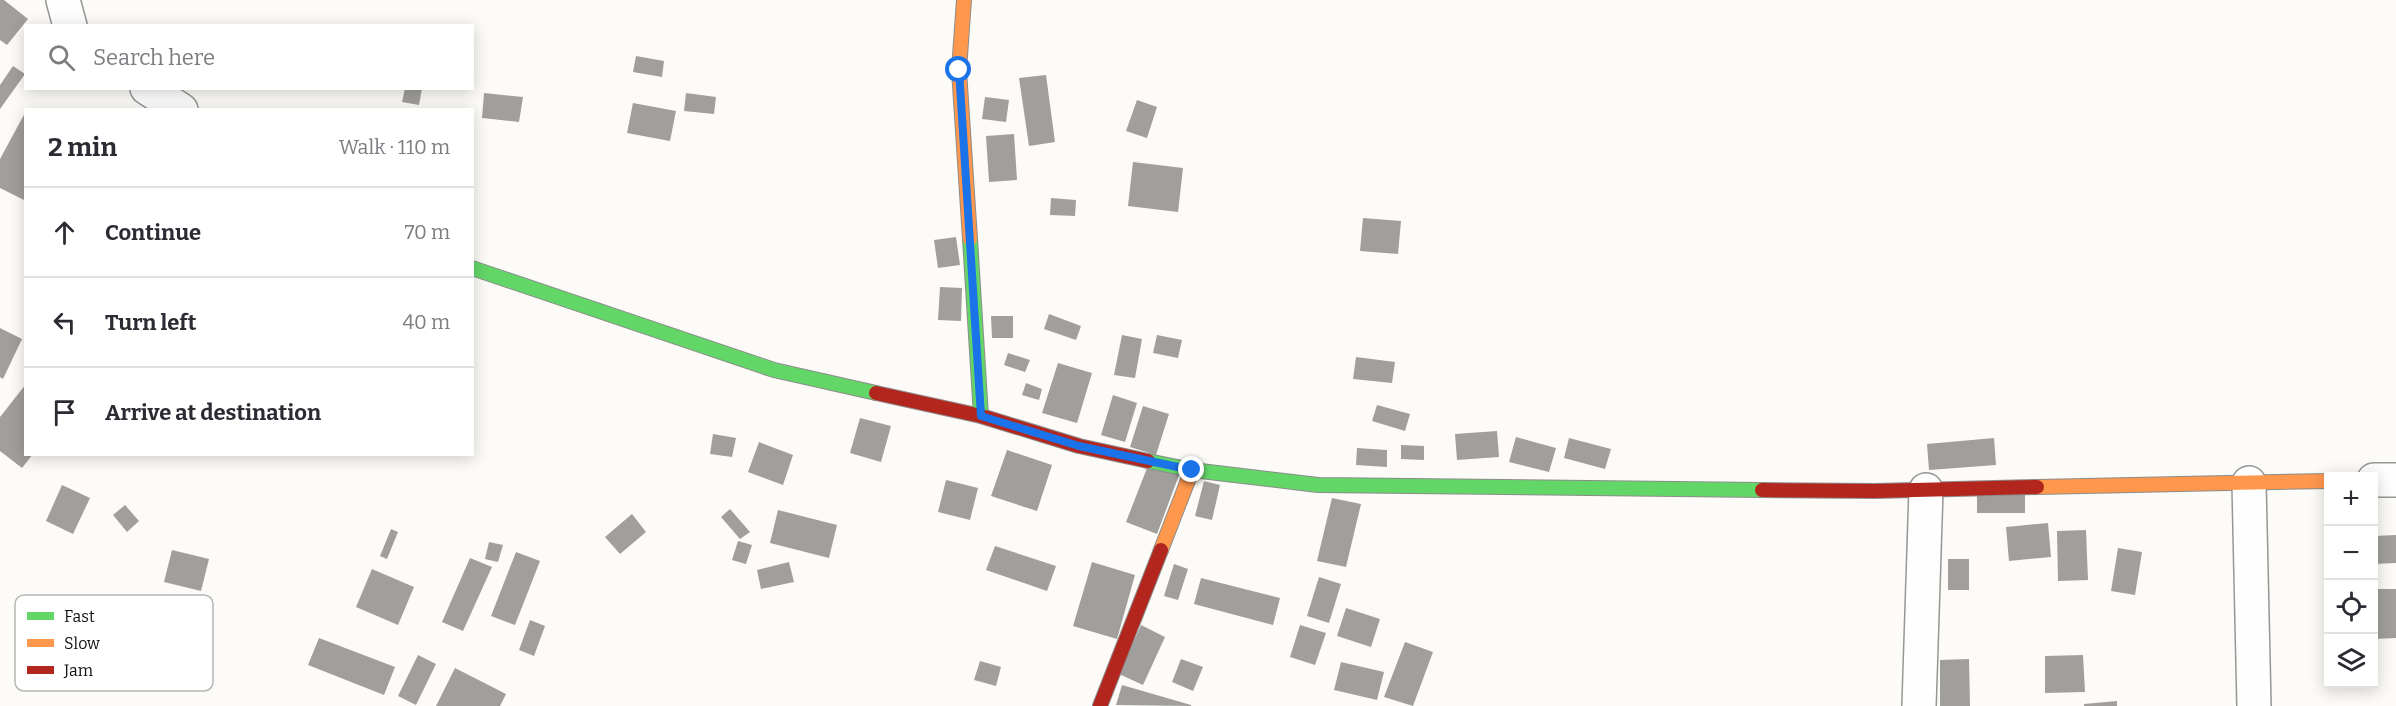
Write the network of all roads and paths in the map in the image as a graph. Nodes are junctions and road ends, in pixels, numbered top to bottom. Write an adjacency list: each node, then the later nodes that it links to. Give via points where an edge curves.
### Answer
1 (63, 0): 3 (street)
2 (964, 0): 7 (street, via 959,70)
3 (69, 24)
4 (150, 90): 5 (street)
5 (178, 108)
6 (474, 269): 7 (street, via 774,370)
7 (981, 416): 8 (street, via 1079,446)
8 (1192, 470): 13 (street, via 1318,485); 14 (street)
9 (2378, 480): 10 (street)
10 (2396, 480)
11 (2324, 481): 12 (street)
12 (2249, 483): 13 (street); 16 (street)
13 (1926, 490): 15 (street)
14 (1100, 706)
15 (1919, 706)
16 (2254, 706)

